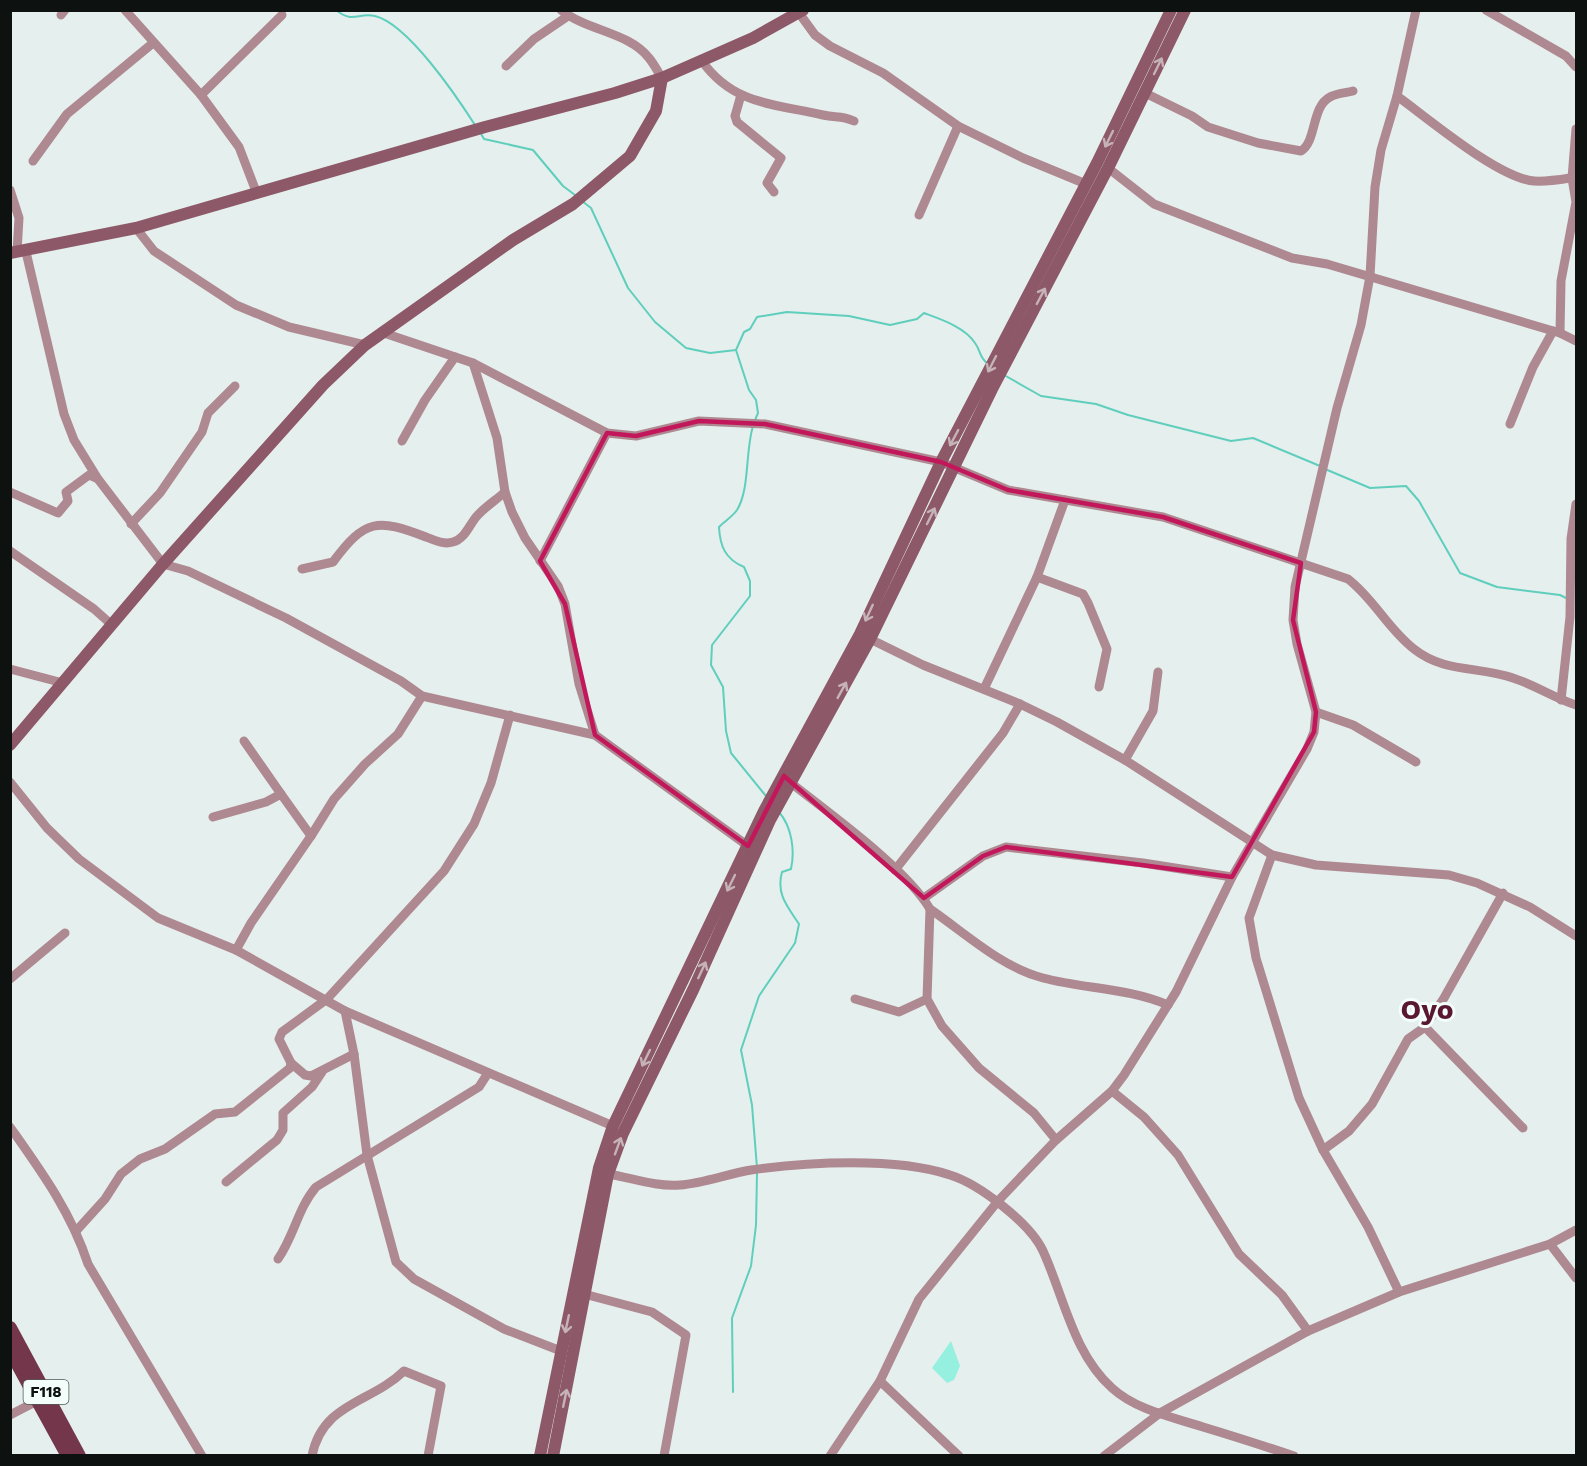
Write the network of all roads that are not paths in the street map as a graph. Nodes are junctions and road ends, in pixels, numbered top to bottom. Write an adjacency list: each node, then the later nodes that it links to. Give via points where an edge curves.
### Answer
1 (125, 10): 9 (street)
2 (1171, 10): 19 (main road)
3 (1185, 10): 15 (main road, one-way to 3)
4 (1416, 10): 18 (street)
5 (1486, 10): 12 (street, via 1566,56)
6 (801, 12): 10 (main road); 21 (street, via 815,35 830,46 883,73)
7 (565, 13): 11 (street); 13 (street, via 586,26 633,44)
8 (282, 15): 16 (street)
9 (153, 43): 16 (street); 23 (street, via 67,114)
10 (702, 61): 13 (main road); 17 (street, via 714,78)
11 (506, 66)
12 (1576, 67)
13 (662, 78): 29 (main road); 34 (main road, via 656,111 630,156 573,204 513,240)
14 (1353, 91): 15 (street, via 1326,100 1301,151 1208,127)
15 (1145, 93): 19 (main road)
16 (201, 94): 29 (street, via 239,147)
17 (741, 95): 20 (street, via 761,103 826,116 842,115); 28 (street, via 737,122 781,158 767,183)
18 (1397, 96): 25 (street, via 1489,163 1535,181); 33 (street, via 1375,187)
19 (1126, 118): 24 (main road); 26 (main road, one-way to 26)
20 (854, 121)
21 (958, 126): 26 (street); 30 (street)
22 (1576, 129): 25 (street)
23 (33, 160)
24 (1108, 168): 33 (street, via 1167,210 1292,258); 38 (main road, one-way to 24)
25 (1574, 178): 35 (street, via 1576,202 1561,281)
26 (1086, 184): 38 (main road)
27 (10, 190): 32 (street, via 19,218)
28 (774, 192)
29 (257, 194): 31 (main road)
30 (919, 215)
31 (136, 228): 32 (main road); 37 (street, via 154,251 236,305 289,327)
32 (18, 252): 48 (street, via 64,414 74,440)
33 (1370, 276): 35 (street); 56 (street)
34 (381, 332): 37 (main road); 39 (street)
35 (1557, 332): 36 (street); 43 (street, via 1533,367)
36 (1576, 341)
37 (365, 345): 57 (main road, via 323,386)
38 (1008, 345): 42 (main road)
39 (455, 357): 40 (street); 45 (street)
40 (473, 363): 44 (street); 50 (street, via 497,438)
41 (235, 386): 53 (street, via 208,413 202,432 160,493)
42 (987, 388): 46 (main road, one-way to 46); 47 (main road)
43 (1510, 424)
44 (607, 433): 46 (street, via 636,436 699,421 736,421); 55 (street)
45 (402, 441)
46 (941, 462): 47 (street); 75 (main road, one-way to 75)
47 (955, 468): 51 (street, via 1008,490); 61 (main road, one-way to 47)
48 (98, 479): 49 (street, via 89,475 66,492 68,501 58,513); 53 (street)
49 (10, 492)
50 (505, 492): 55 (street); 58 (street, via 453,542 441,543 384,524 365,528 352,537 333,562)
51 (1065, 500): 56 (street, via 1163,517); 59 (street)
52 (1576, 504): 68 (street)
53 (131, 525): 57 (street)
54 (10, 551): 60 (street)
55 (540, 561): 73 (street, via 565,604 579,684)
56 (1301, 563): 68 (street, via 1348,579 1425,657 1452,669 1479,668 1522,681); 71 (street, via 1293,620)
57 (164, 564): 60 (main road); 67 (street, via 286,618)
58 (302, 569)
59 (1037, 577): 65 (street, via 1083,594 1107,649); 66 (street)
60 (112, 625): 64 (main road)
61 (870, 639): 66 (street); 75 (main road, one-way to 61)
62 (10, 669): 64 (street)
63 (1158, 672): 77 (street, via 1153,711)
64 (63, 683): 76 (main road)
65 (1099, 687)
66 (984, 689): 69 (street)
67 (422, 696): 72 (street); 85 (street, via 398,734 334,799)
68 (1561, 700): 70 (street)
69 (1020, 704): 77 (street); 89 (street, via 1003,733)
70 (1576, 705)
71 (1316, 712): 78 (street, via 1353,725); 86 (street, via 1307,749)
72 (510, 715): 73 (street); 99 (street, via 491,783 474,824 444,871)
73 (595, 735): 87 (street)
74 (244, 741): 82 (street)
75 (808, 741): 80 (main road); 81 (main road)
76 (10, 745)
77 (1125, 760): 86 (street)
78 (1416, 762)
79 (10, 782): 96 (street, via 47,828 115,887 158,918)
80 (791, 783): 81 (main road); 89 (street)
81 (780, 793): 83 (main road)
82 (280, 794): 84 (street, via 266,802); 85 (street)
83 (767, 815): 87 (main road); 98 (main road, one-way to 83)
84 (213, 816)
85 (311, 836): 96 (street)
86 (1252, 841): 88 (street); 90 (street)
87 (748, 846): 98 (main road, one-way to 98)
88 (1272, 855): 91 (street, via 1342,868 1449,875); 114 (street, via 1252,907 1250,932 1299,1098)
89 (895, 870): 92 (street)
90 (1232, 877): 92 (street, via 1006,847 982,856); 102 (street)
91 (1503, 893): 95 (street); 104 (street)
92 (924, 898): 93 (street)
93 (930, 909): 101 (street); 102 (street, via 1006,962 1030,974 1144,995)
94 (65, 933): 97 (street)
95 (1576, 936)
96 (236, 950): 99 (street)
97 (10, 979)
98 (687, 987): 110 (main road, one-way to 110); 116 (main road, one-way to 98)
99 (327, 999): 103 (street); 106 (street, via 282,1032 279,1039)
100 (855, 999): 101 (street, via 899,1012)
101 (927, 999): 113 (street, via 942,1026 979,1068 1034,1113)
102 (1168, 1005): 109 (street)
103 (345, 1011): 105 (street); 108 (street)
104 (1425, 1027): 112 (street); 114 (street, via 1408,1039 1361,1119)
105 (354, 1054): 107 (street); 115 (street)
106 (291, 1063): 107 (street, via 304,1075); 119 (street, via 290,1068 235,1112 214,1114 189,1134 140,1159 121,1174)
107 (322, 1072): 117 (street, via 312,1087 283,1113 283,1130 277,1140)
108 (488, 1073): 110 (street); 115 (street, via 479,1087)
109 (1112, 1091): 113 (street); 127 (street, via 1144,1117 1178,1155 1239,1254 1282,1295)
110 (613, 1126): 129 (main road, one-way to 129, via 599,1168)
111 (10, 1127): 119 (street, via 56,1191)
112 (1523, 1128)
113 (1056, 1140): 118 (street)
114 (1323, 1150): 124 (street, via 1368,1227)
115 (367, 1155): 122 (street, via 316,1186 303,1202 292,1238); 129 (street, via 396,1262 414,1279 504,1329)
116 (608, 1174): 118 (street, via 654,1184 681,1185 752,1170 830,1164 906,1166 950,1175); 125 (main road)
117 (226, 1182)
118 (998, 1201): 130 (street, via 919,1299); 132 (street, via 1042,1249 1073,1331 1100,1376 1121,1396)
119 (77, 1230): 137 (street, via 88,1264)
120 (1576, 1230): 121 (street)
121 (1550, 1244): 123 (street); 124 (street)
122 (278, 1259)
123 (1576, 1278)
124 (1399, 1292): 127 (street)
125 (584, 1294): 134 (main road, one-way to 125); 142 (street, via 652,1312 686,1335)
126 (10, 1328): 136 (main road, F118)
127 (1308, 1331): 132 (street)
128 (10, 1350): 131 (main road, F118)
129 (561, 1351): 134 (main road)
130 (880, 1381): 143 (street); 144 (street)
131 (39, 1400): 133 (street); 135 (main road, F118)
132 (1160, 1413): 145 (street); 146 (street)
133 (10, 1415)
134 (552, 1428): 140 (main road); 141 (main road)
135 (68, 1455)
136 (80, 1455)
137 (202, 1455)
138 (312, 1455): 139 (street, via 321,1428 336,1413 389,1386 404,1371 441,1386)
139 (428, 1455)
140 (540, 1455)
141 (553, 1455)
142 (664, 1455)
143 (830, 1455)
144 (959, 1455)
145 (1104, 1455)
146 (1294, 1455)

